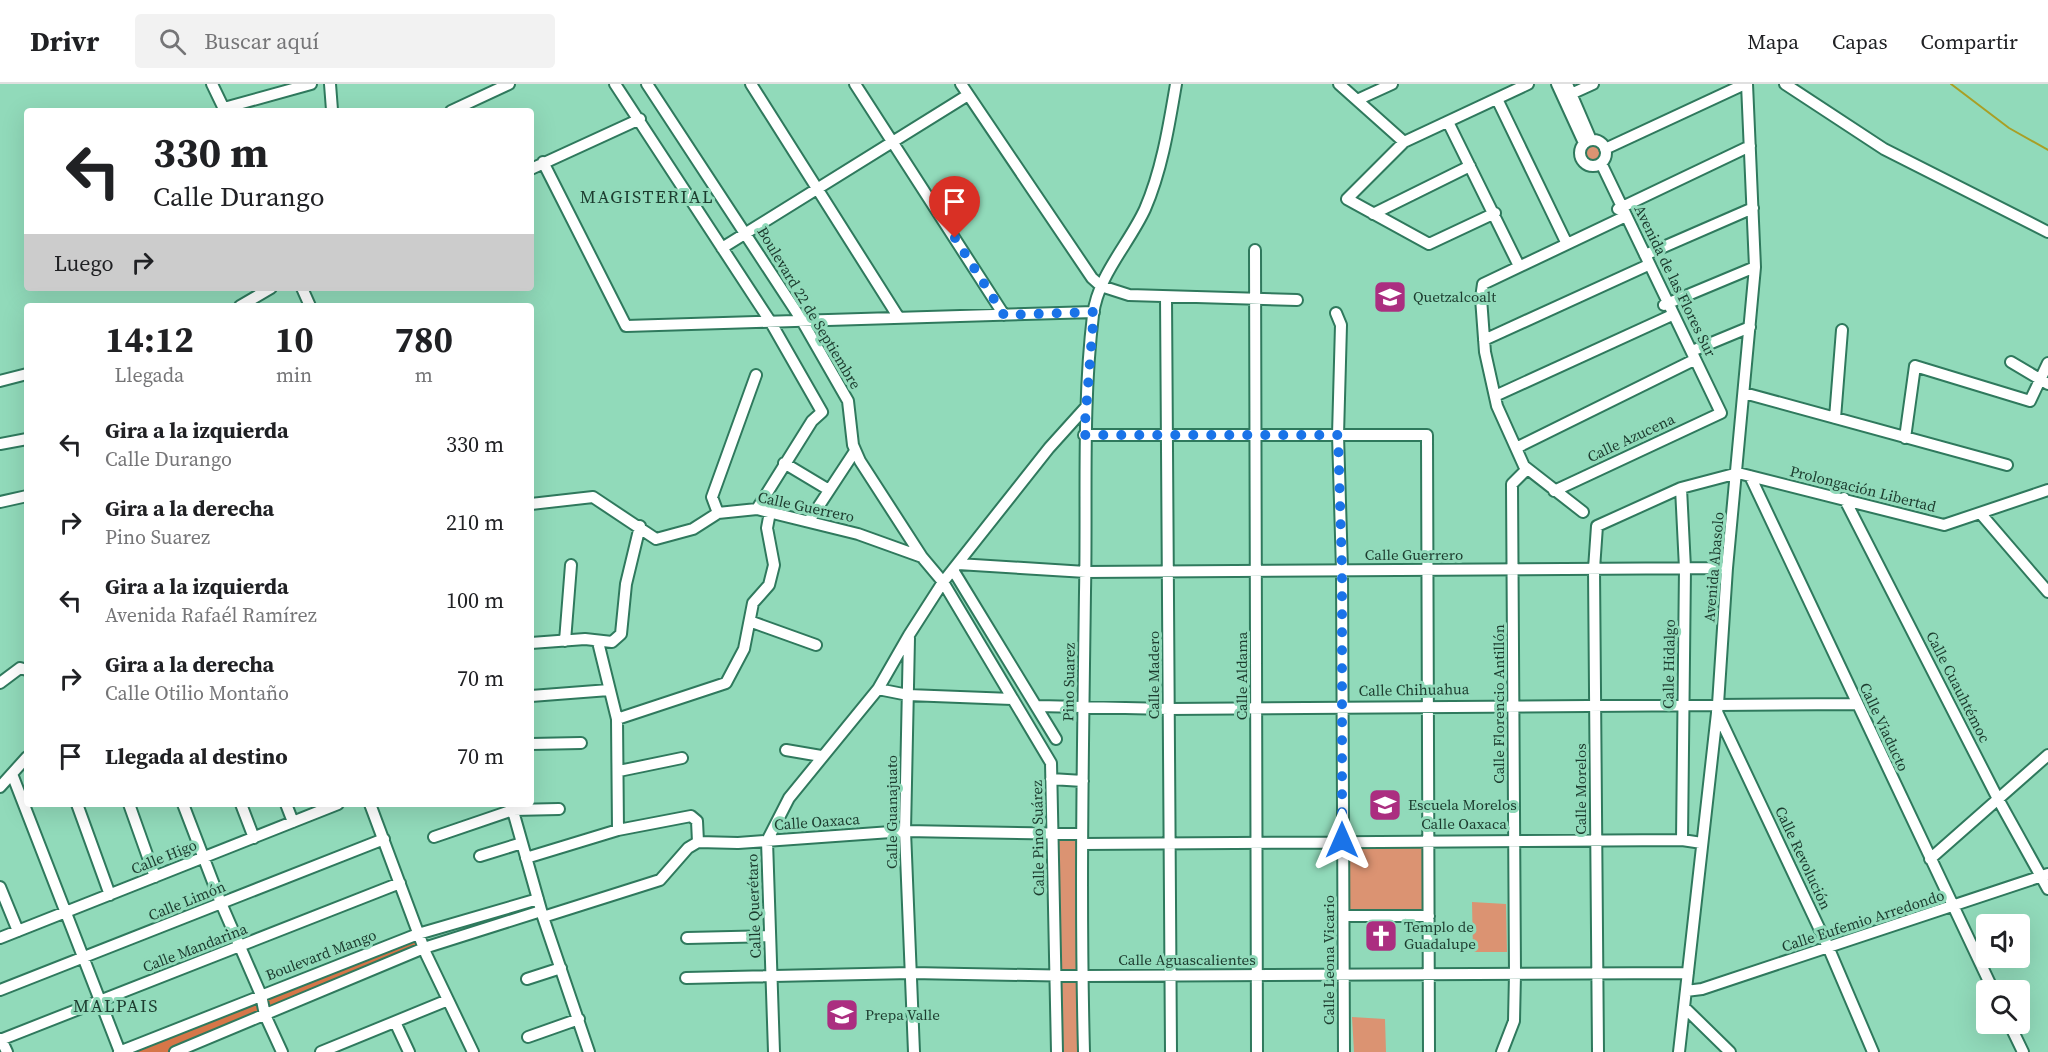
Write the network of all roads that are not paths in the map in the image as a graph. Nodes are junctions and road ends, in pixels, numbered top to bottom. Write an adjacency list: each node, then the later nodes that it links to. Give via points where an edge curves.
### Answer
1 (212, 84): 23 (street)
2 (311, 84): 24 (street)
3 (330, 84): 25 (street)
4 (509, 84): 26 (street)
5 (615, 84): 28 (street)
6 (647, 84): 45 (street, Boulevard 22 de Septiembre)
7 (751, 84): 39 (street)
8 (855, 84): 30 (street)
9 (961, 84): 20 (street)
10 (1176, 84): 52 (street, Pino Suarez, via 1165,143 1145,208)
11 (1339, 84): 22 (street)
12 (1392, 84): 22 (street)
13 (1528, 84): 21 (street)
14 (1557, 84): 32 (street)
15 (1593, 84): 19 (street)
16 (1731, 84): 27 (street)
17 (1746, 84): 27 (street); 33 (street, Avenida Abasolo)
18 (1785, 84): 44 (street, via 1884,149)
19 (1569, 89): 32 (street)
20 (968, 95): 30 (street); 52 (street)
21 (1497, 99): 29 (street); 46 (street)
22 (1357, 100): 31 (street)
23 (223, 108)
24 (231, 108)
25 (332, 108)
26 (457, 108)
27 (1680, 111): 34 (street)
28 (640, 119): 35 (street); 47 (street)
29 (1448, 122): 31 (street); 37 (street)
30 (892, 142): 39 (street); 61 (street)
31 (1404, 142): 43 (street, via 1347,199)
32 (1588, 142): 34 (street); 36 (street, via 1580,152 1582,160 1588,165)
33 (1750, 146): 40 (street, Avenida Abasolo); 41 (street)
34 (1604, 147): 36 (street, via 1605,156)
35 (543, 162): 38 (street); 65 (street, via 626,326)
36 (1599, 164): 41 (street, Avenida de las Flores Sur)
37 (1470, 166): 42 (street); 43 (street)
38 (534, 167)
39 (818, 189): 45 (street); 63 (street)
40 (1753, 208): 49 (street); 51 (street, Avenida Abasolo)
41 (1622, 212): 46 (street); 49 (street, Avenida de las Flores Sur)
42 (1494, 213): 43 (street, via 1429,244); 50 (street)
43 (1373, 214)
44 (2048, 232)
45 (746, 233): 47 (street); 64 (street, Boulevard 22 de Septiembre)
46 (1567, 244): 50 (street)
47 (722, 248): 65 (street)
48 (1255, 250): 55 (street, Calle Aldama)
49 (1645, 261): 58 (street, Avenida de las Flores Sur); 68 (street)
50 (1519, 266): 68 (street, via 1483,284)
51 (1755, 267): 58 (street); 66 (street, Avenida Abasolo)
52 (1101, 286): 54 (street, via 1129,295); 59 (street, Pino Suarez)
53 (266, 291): 57 (street)
54 (1166, 297): 55 (street); 82 (street, Calle Madero)
55 (1254, 300): 56 (street); 83 (street, Calle Aldama)
56 (1297, 300)
57 (245, 303)
58 (1666, 304): 62 (street, Avenida de las Flores Sur); 69 (street, Avenida de las Flores Sur)
59 (1094, 312): 61 (street); 78 (street, Pino Suarez)
60 (1336, 313): 84 (street, Calle Leona Vicario, via 1341,325)
61 (1004, 315): 63 (street)
62 (1670, 316): 69 (street, Avenida de las Flores Sur); 77 (street)
63 (899, 318): 64 (street)
64 (801, 319): 65 (street); 89 (street, Boulevard 22 de Septiembre, via 848,401)
65 (770, 321): 90 (street, via 822,412)
66 (1750, 327): 69 (street); 76 (street, Avenida Abasolo)
67 (1842, 330): 80 (street)
68 (1484, 340): 77 (street)
69 (1692, 356): 79 (street, Avenida de las Flores Sur); 88 (street)
70 (2012, 362): 75 (street)
71 (2048, 363): 75 (street)
72 (24, 375): 74 (street)
73 (756, 375): 106 (street, via 712,497)
74 (0, 381)
75 (2044, 382): 85 (street, via 2030,401 1915,366)
76 (1744, 393): 80 (street); 93 (street, Avenida Abasolo)
77 (1495, 396): 88 (street)
78 (1086, 406): 81 (street, Pino Suarez); 112 (street)
79 (1719, 414): 98 (street, Calle Azucena)
80 (1835, 418): 85 (street)
81 (1084, 435): 82 (street); 121 (street, Pino Suarez)
82 (1169, 435): 83 (street); 119 (street, Calle Madero)
83 (1254, 435): 84 (street); 120 (street, Calle Aldama)
84 (1338, 435): 117 (street, Calle Leona Vicario); 118 (street, via 1427,435)
85 (1905, 438): 91 (street)
86 (24, 440): 87 (street)
87 (0, 444)
88 (1516, 448): 92 (street)
89 (855, 451): 96 (street); 110 (street, Boulevard 22 de Septiembre)
90 (784, 463): 96 (street); 103 (street)
91 (2007, 465)
92 (1527, 469): 98 (street); 115 (street, Calle Florencio Antillón, via 1512,484)
93 (1738, 473): 94 (street, Prolongación Libertad); 95 (street); 114 (street, Avenida Abasolo)
94 (1750, 476): 100 (street, Prolongación Libertad); 140 (street, Calle Viaducto)
95 (1682, 488): 113 (street, Calle Hidalgo); 116 (street, Calle Morelos, via 1597,526)
96 (829, 490): 108 (street)
97 (2048, 490): 107 (street, Prolongación Libertad)
98 (1554, 491): 105 (street)
99 (24, 497): 101 (street)
100 (1844, 498): 107 (street, Prolongación Libertad, via 1944,525); 162 (street, Calle Cuauhtémoc)
101 (0, 502)
102 (534, 504): 109 (street, Calle Guerrero, via 593,497)
103 (757, 509): 104 (street, Calle Guerrero); 106 (street, Calle Guerrero)
104 (770, 512): 108 (street, Calle Guerrero); 124 (street, via 767,528 774,565 769,585 753,603)
105 (1583, 512)
106 (718, 513): 109 (street, Calle Guerrero, via 693,529 656,539)
107 (1981, 514): 123 (street)
108 (809, 521): 110 (street, Calle Guerrero)
109 (640, 526): 127 (street, via 626,584 621,634 612,642)
110 (922, 557): 122 (street, Calle Guerrero)
111 (571, 565): 126 (street)
112 (955, 567): 121 (street, Calle Guerrero); 122 (street); 142 (street)
113 (1685, 568): 114 (street, Calle Guerrero); 116 (street, Calle Guerrero); 139 (street, Calle Hidalgo)
114 (1727, 568): 146 (street, Avenida Abasolo)
115 (1515, 569): 116 (street, Calle Guerrero); 118 (street, Calle Guerrero); 137 (street, Calle Florencio Antillón)
116 (1594, 569): 138 (street, Calle Morelos)
117 (1342, 570): 118 (street, Calle Guerrero); 120 (street, Calle Guerrero); 144 (street, Calle Leona Vicario)
118 (1427, 570): 141 (street)
119 (1169, 571): 120 (street, Calle Guerrero); 121 (street, Calle Guerrero); 147 (street, Calle Madero)
120 (1256, 571): 145 (street, Calle Aldama)
121 (1086, 572): 143 (street, Pino Suarez)
122 (944, 582): 125 (street); 136 (street, Calle Pino Suárez)
123 (2048, 592)
124 (752, 622): 129 (street); 148 (street, via 744,649 726,682)
125 (909, 635): 132 (street, Calle Querétaro); 134 (street, Calle Guanajuato)
126 (565, 640): 127 (street); 128 (street)
127 (598, 642): 133 (street)
128 (534, 643)
129 (816, 645)
130 (24, 669): 131 (street)
131 (0, 683)
132 (878, 689): 134 (street); 154 (street, Calle Querétaro)
133 (609, 690): 135 (street); 148 (street)
134 (908, 695): 136 (street); 176 (street, Calle Guanajuato)
135 (534, 696)
136 (1012, 699): 159 (street, Calle Pino Suárez, via 1051,763)
137 (1512, 704): 138 (street, Calle Chihuahua); 141 (street, Calle Chihuahua); 183 (street, Calle Florencio Antillón)
138 (1595, 704): 139 (street, Calle Chihuahua); 184 (street, Calle Morelos)
139 (1684, 704): 146 (street, Calle Chihuahua); 186 (street, Calle Hidalgo)
140 (1856, 704): 146 (street, Calle Chihuahua); 196 (street, Calle Viaducto)
141 (1428, 705): 144 (street, Calle Chihuahua); 182 (street)
142 (1038, 706): 143 (street, Calle Chihuahua); 149 (street)
143 (1084, 706): 147 (street, Calle Chihuahua); 160 (street, Pino Suarez)
144 (1343, 706): 145 (street, Calle Chihuahua); 185 (street, Calle Leona Vicario)
145 (1257, 708): 147 (street, Calle Chihuahua); 191 (street, Calle Aldama)
146 (1718, 708): 192 (street, Avenida Abasolo); 216 (street, Calle Revolución)
147 (1169, 709): 190 (street, Calle Madero)
148 (617, 719): 157 (street)
149 (1056, 739)
150 (581, 743): 151 (street)
151 (534, 744)
152 (786, 750): 154 (street)
153 (2048, 755): 162 (street)
154 (821, 756): 187 (street, Calle Querétaro, via 789,798)
155 (682, 758): 157 (street)
156 (24, 760): 158 (street)
157 (619, 771): 175 (street)
158 (12, 774): 161 (street); 163 (street)
159 (1052, 779): 160 (street); 177 (street, Calle Pino Suárez)
160 (1083, 781): 181 (street, Pino Suarez)
161 (0, 788)
162 (1998, 799): 196 (street); 197 (street, Calle Cuauhtémoc)
163 (24, 805)
164 (25, 807): 206 (street)
165 (78, 807): 202 (street)
166 (130, 807): 198 (street)
167 (184, 807): 194 (street)
168 (241, 807): 179 (street)
169 (286, 807): 174 (street)
170 (371, 807): 180 (street)
171 (512, 807): 173 (street); 178 (street); 189 (street)
172 (319, 808): 174 (street, Calle Higo)
173 (559, 808)
174 (293, 822): 179 (street, Calle Higo)
175 (618, 830): 188 (street, via 691,816 697,821); 195 (street)
176 (905, 831): 177 (street, Calle Oaxaca); 187 (street, Calle Oaxaca); 219 (street, Calle Guanajuato)
177 (1053, 834): 181 (street, Calle Oaxaca); 222 (street, Calle Pino Suárez)
178 (434, 837)
179 (254, 838): 194 (street, Calle Higo)
180 (384, 839): 199 (street); 204 (street, Calle Limón)
181 (1082, 839): 190 (street, Calle Oaxaca); 228 (street, Pino Suarez)
182 (1430, 839): 183 (street, Calle Oaxaca); 185 (street, Calle Oaxaca); 209 (street)
183 (1514, 839): 184 (street, Calle Oaxaca); 223 (street, Calle Florencio Antillón)
184 (1596, 839): 186 (street, Calle Oaxaca); 224 (street, Calle Morelos)
185 (1342, 840): 191 (street, Calle Oaxaca); 208 (street, Calle Leona Vicario)
186 (1683, 840): 192 (street, Calle Oaxaca)
187 (766, 841): 188 (street, Calle Oaxaca); 211 (street, Calle Querétaro)
188 (698, 842): 207 (street, Boulevard Mango, via 687,848 660,880)
189 (522, 843): 193 (street); 195 (street)
190 (1169, 843): 191 (street, Calle Oaxaca); 225 (street, Calle Madero)
191 (1258, 843): 226 (street, Calle Aldama)
192 (1702, 843): 221 (street, Avenida Abasolo)
193 (480, 856)
194 (204, 857): 198 (street, Calle Higo); 204 (street)
195 (526, 858): 203 (street)
196 (1930, 859): 205 (street, Calle Viaducto)
197 (2045, 875): 201 (street, Calle Cuauhtémoc); 205 (street, Calle Eufemio Arredondo)
198 (155, 877): 202 (street, Calle Higo)
199 (400, 883): 214 (street); 215 (street, Calle Mandarina)
200 (0, 887): 210 (street)
201 (2048, 889)
202 (110, 895): 206 (street, Calle Higo)
203 (538, 899): 207 (street); 214 (street, Boulevard Mango)
204 (221, 903): 215 (street); 217 (street, Calle Limón)
205 (1953, 907): 216 (street, Calle Eufemio Arredondo); 232 (street, Calle Viaducto)
206 (66, 912): 210 (street, Calle Higo); 217 (street)
207 (542, 914): 214 (street, Boulevard Mango); 218 (street)
208 (1344, 916): 209 (street); 227 (street, Calle Leona Vicario)
209 (1429, 916): 220 (street)
210 (18, 931): 212 (street, Calle Higo)
211 (770, 936): 213 (street); 229 (street, Calle Querétaro)
212 (0, 938)
213 (687, 938)
214 (421, 941): 235 (street, Boulevard Mango); 236 (street); 239 (street, Boulevard Mango)
215 (239, 946): 235 (street); 237 (street, Calle Mandarina)
216 (1829, 949): 234 (street, Calle Eufemio Arredondo); 266 (street, Calle Revolución)
217 (83, 958): 233 (street, Calle Limón); 237 (street)
218 (561, 968): 231 (street); 240 (street)
219 (911, 973): 222 (street, Calle Aguascalientes); 229 (street, Calle Aguascalientes); 256 (street, Calle Guanajuato)
220 (1429, 973): 223 (street, Calle Aguascalientes); 227 (street, Calle Aguascalientes); 262 (street)
221 (1688, 973): 224 (street, Calle Aguascalientes); 234 (street, Avenida Abasolo)
222 (1055, 974): 228 (street, Calle Aguascalientes); 257 (street, Calle Pino Suárez)
223 (1515, 974): 224 (street, Calle Aguascalientes); 263 (street, Calle Florencio Antillón, via 1514,1021)
224 (1598, 974): 246 (street, Calle Morelos)
225 (1170, 975): 226 (street, Calle Aguascalientes); 228 (street, Calle Aguascalientes); 259 (street, Calle Madero)
226 (1259, 975): 227 (street, Calle Aguascalientes); 260 (street, Calle Aldama)
227 (1344, 975): 261 (street, Calle Leona Vicario)
228 (1082, 976): 258 (street, Pino Suarez)
229 (771, 977): 230 (street, Calle Aguascalientes); 255 (street, Calle Querétaro)
230 (686, 978)
231 (527, 979)
232 (1988, 980)
233 (0, 990)
234 (1686, 991): 238 (street, Avenida Abasolo)
235 (261, 995): 239 (street); 248 (street, Boulevard Mango)
236 (448, 1000): 241 (street); 253 (street)
237 (100, 1001): 244 (street, Calle Mandarina); 248 (street)
238 (1684, 1007): 264 (street, Avenida Abasolo); 265 (street)
239 (266, 1015): 249 (street, Boulevard Mango); 250 (street)
240 (579, 1019): 243 (street); 254 (street)
241 (394, 1022): 245 (street); 252 (street)
242 (2014, 1034): 267 (street)
243 (528, 1037)
244 (1, 1040): 247 (street)
245 (346, 1047): 251 (street)
246 (1601, 1050)
247 (7, 1052)
248 (119, 1052)
249 (176, 1052)
250 (282, 1052)
251 (321, 1052)
252 (409, 1052)
253 (472, 1052)
254 (589, 1052)
255 (774, 1052)
256 (914, 1052)
257 (1057, 1052)
258 (1084, 1052)
259 (1171, 1052)
260 (1257, 1052)
261 (1344, 1052)
262 (1429, 1052)
263 (1502, 1052)
264 (1679, 1052)
265 (1730, 1052)
266 (1873, 1052)
267 (2023, 1052)

